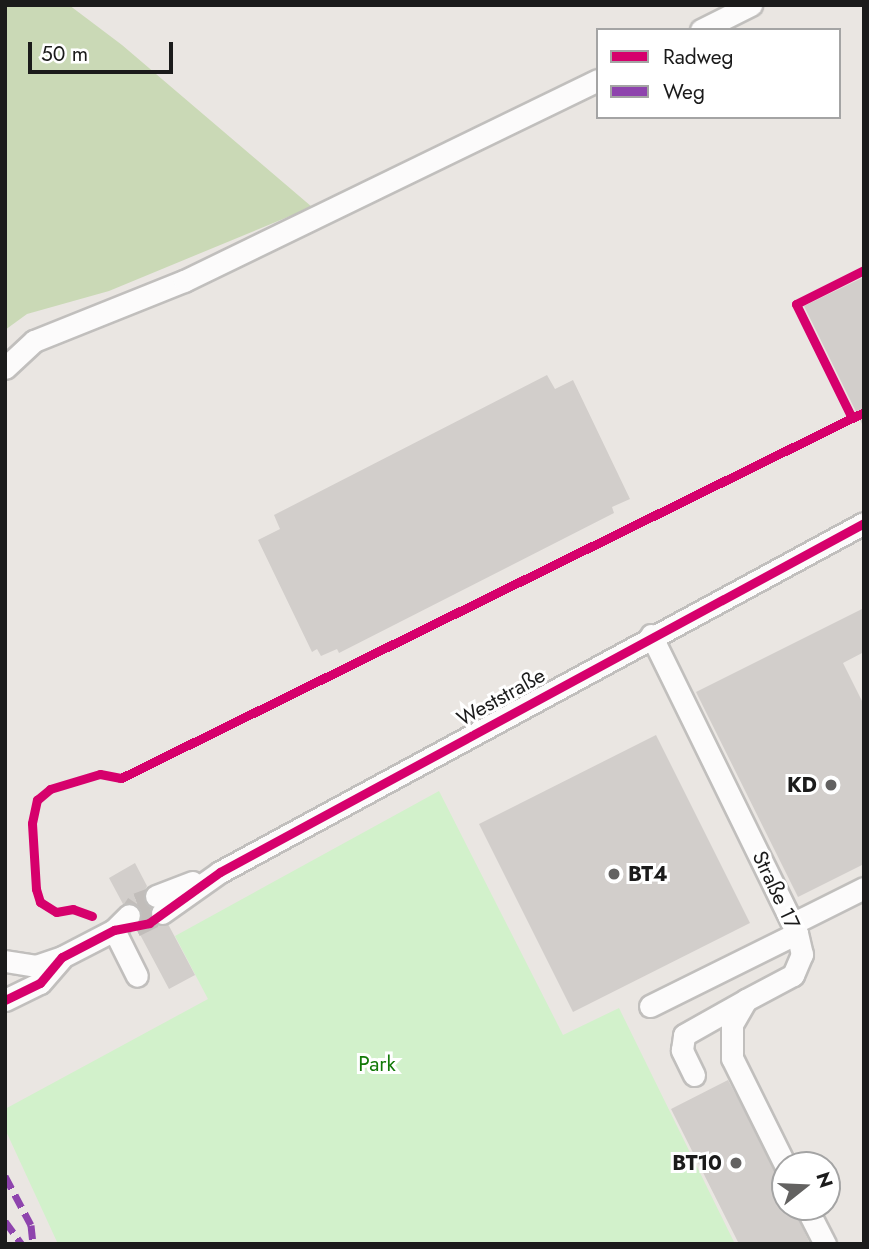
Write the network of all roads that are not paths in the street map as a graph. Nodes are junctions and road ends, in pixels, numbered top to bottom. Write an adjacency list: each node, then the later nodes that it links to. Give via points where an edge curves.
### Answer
1 (751, 5): 2 (street)
2 (705, 28)
3 (596, 81): 4 (street, via 184,281 34,341)
4 (5, 368)
5 (864, 523): 6 (street, Weststraße)
6 (651, 635): 8 (street, Weststraße); 9 (street, Straße 17)
7 (864, 888): 9 (street)
8 (159, 905)
9 (796, 928): 14 (street, Straße 17, via 802,954 793,975); 15 (street)
10 (62, 957): 11 (street, via 36,967); 12 (street, via 126,923); 13 (street, via 40,982)
11 (5, 961)
12 (137, 975)
13 (5, 1000)
14 (746, 1000): 16 (street, Straße 17, via 684,1035 682,1050); 17 (street, via 732,1024 732,1058)
15 (650, 1006)
16 (694, 1075)
17 (778, 1151)
18 (813, 1221): 19 (street)
19 (825, 1244)

